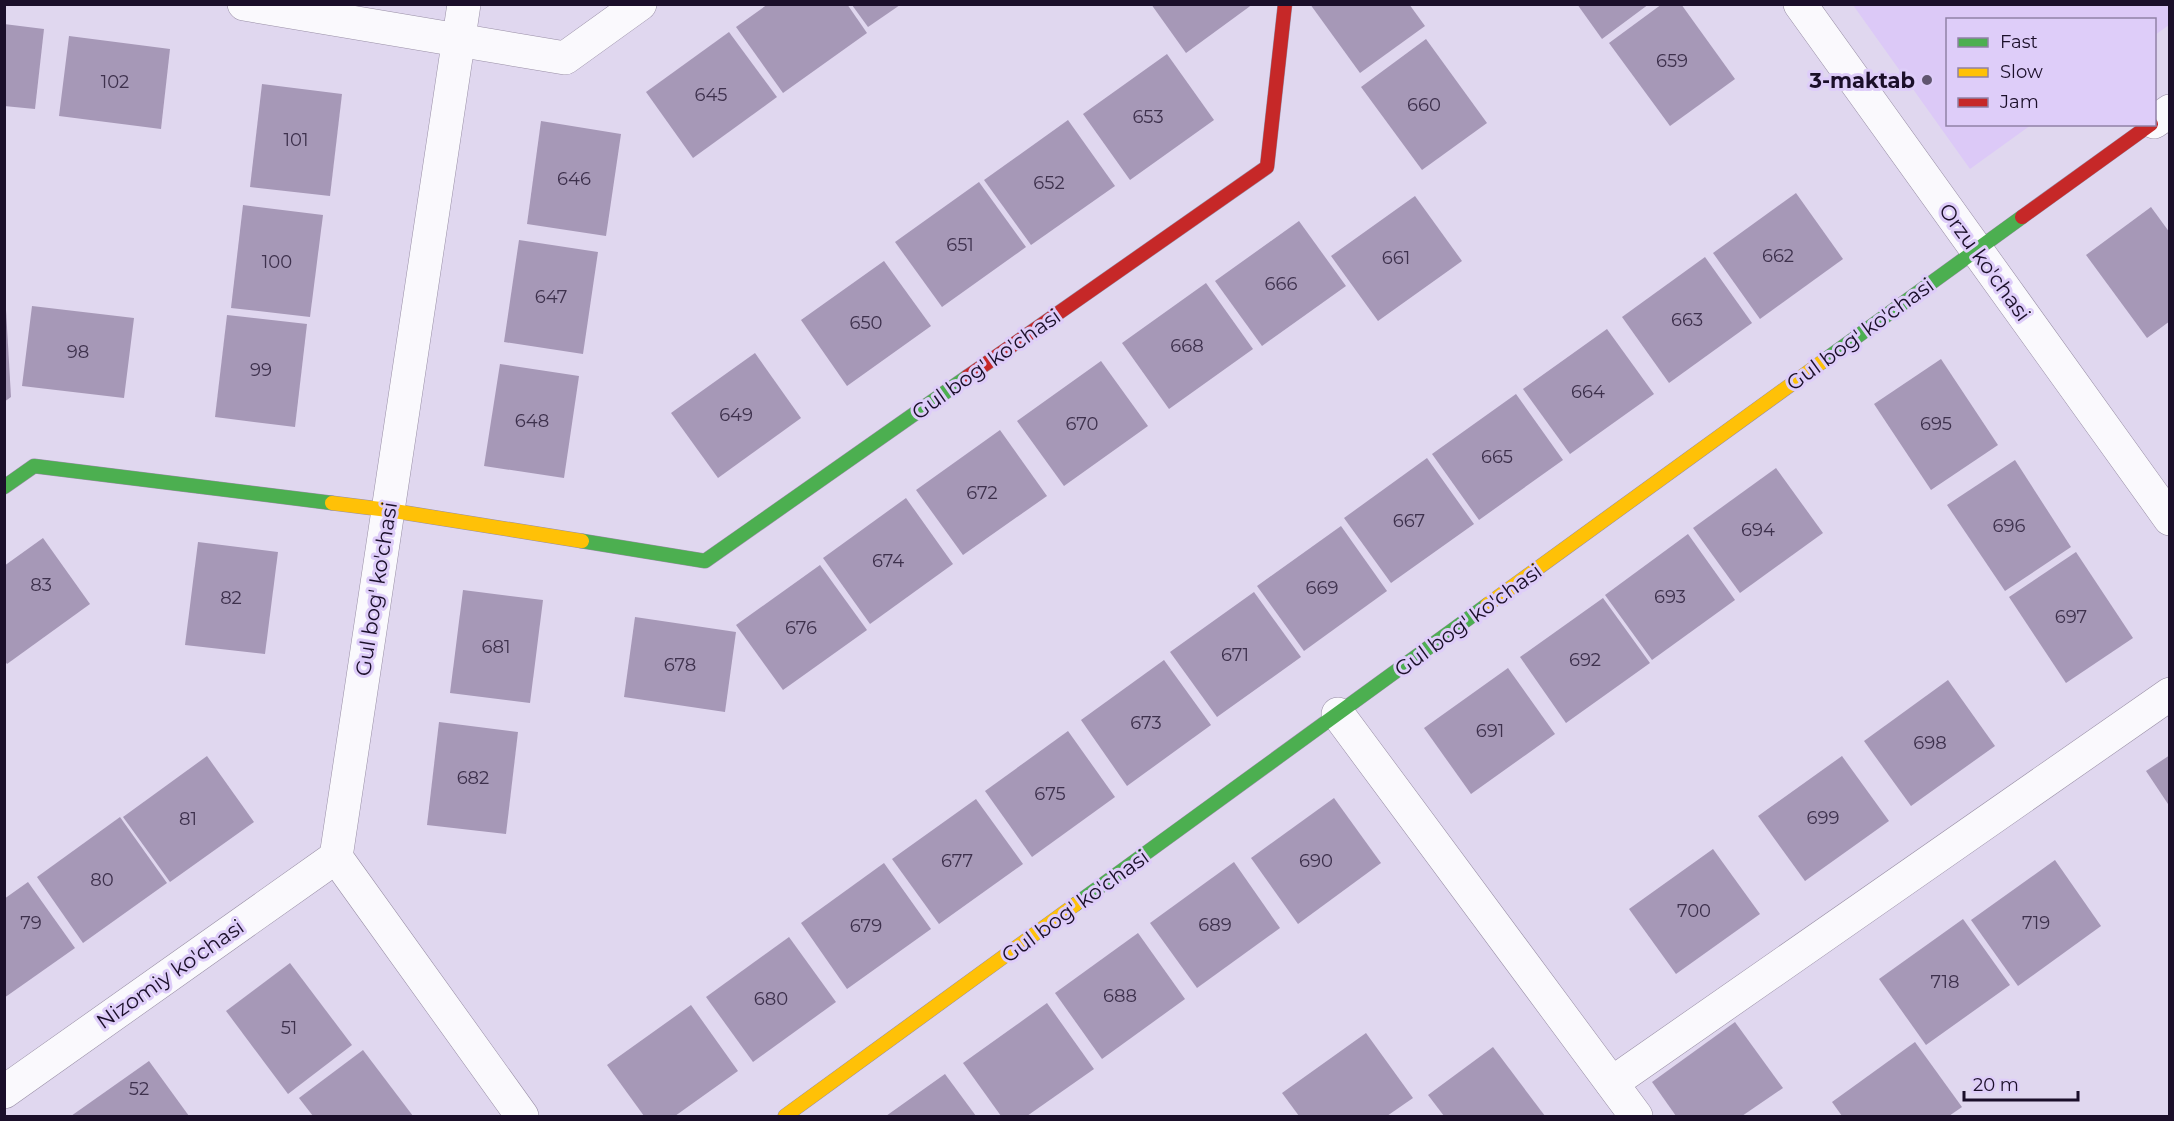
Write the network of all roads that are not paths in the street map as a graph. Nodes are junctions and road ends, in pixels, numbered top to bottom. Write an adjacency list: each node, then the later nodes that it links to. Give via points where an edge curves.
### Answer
1 (244, 4): 6 (street)
2 (464, 4): 6 (street, Gul bog' ko'chasi)
3 (640, 4): 6 (street, via 565,58)
4 (1285, 4): 12 (street, Gul bog' ko'chasi, via 1267,167 705,561)
5 (1800, 4): 10 (street, Orzu ko'chasi)
6 (459, 40): 12 (street, Gul bog' ko'chasi)
7 (2169, 111): 8 (street, Gul bog' ko'chasi)
8 (2156, 121)
9 (2149, 126): 10 (street, Gul bog' ko'chasi)
10 (1976, 250): 13 (street, Orzu ko'chasi); 15 (street, Gul bog' ko'chasi)
11 (4, 487): 12 (street, via 34,466)
12 (388, 510): 16 (street, Gul bog' ko'chasi)
13 (2169, 519)
14 (2169, 694): 17 (street)
15 (1338, 714): 17 (street); 20 (street, Gul bog' ko'chasi)
16 (336, 857): 18 (street, Nizomiy ko'chasi); 19 (street)
17 (1612, 1083): 21 (street)
18 (4, 1092)
19 (522, 1116)
20 (785, 1116)
21 (1636, 1116)

